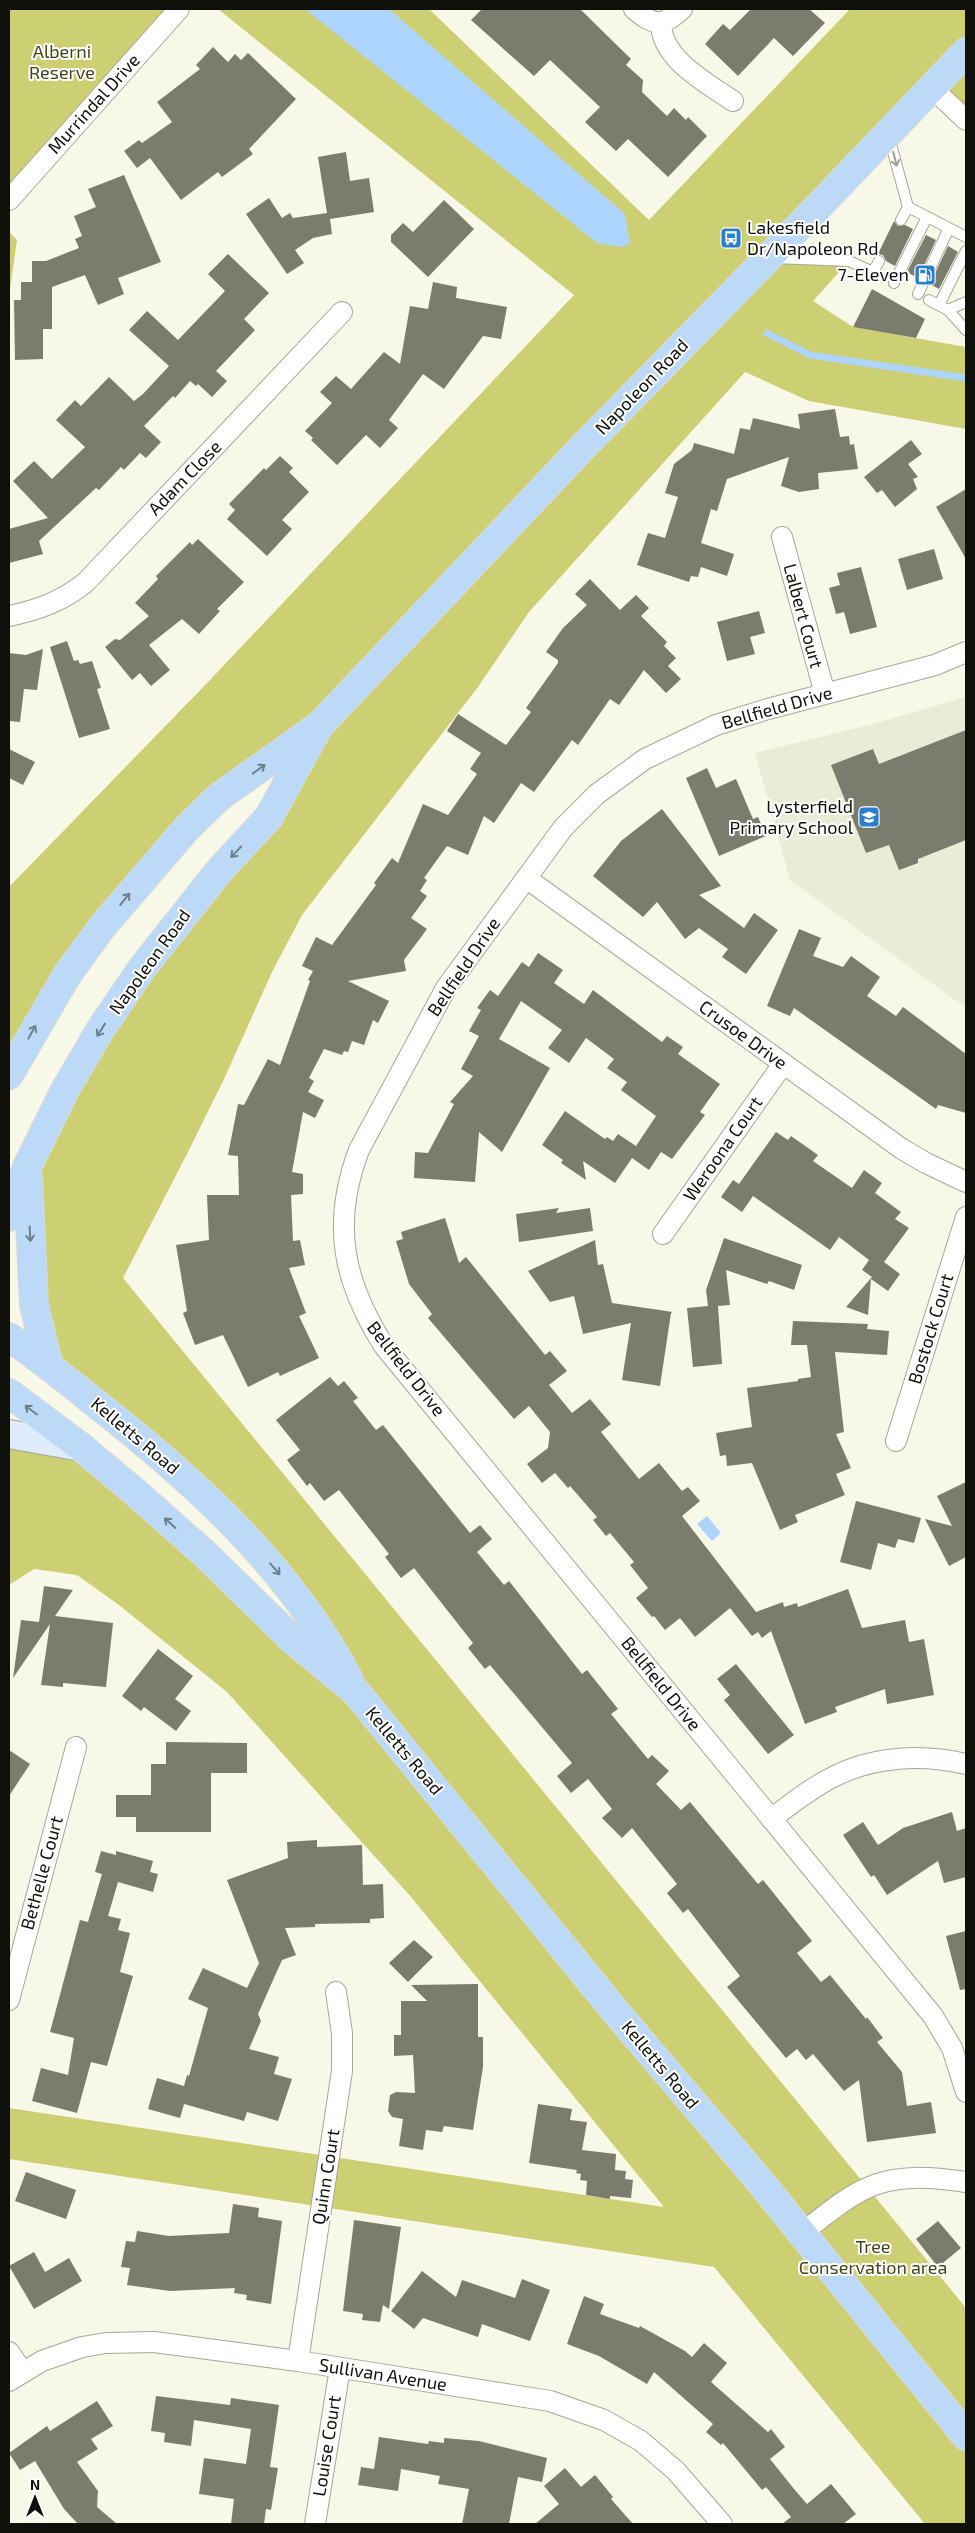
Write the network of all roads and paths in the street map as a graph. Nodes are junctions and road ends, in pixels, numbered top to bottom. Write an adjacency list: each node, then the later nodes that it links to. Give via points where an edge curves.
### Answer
1 (179, 9): 10 (street, Murrindal Drive)
2 (634, 9): 4 (street, via 650,21)
3 (682, 9): 4 (street, via 671,20)
4 (661, 23): 7 (street, via 662,40 690,72)
5 (966, 52): 6 (main road, Napoleon Road)
6 (932, 88): 8 (street); 9 (main road, Napoleon Road)
7 (733, 101)
8 (966, 120)
9 (888, 134): 11 (lane, one-way to 11); 17 (main road, Napoleon Road)
10 (9, 200)
11 (908, 208): 12 (lane); 13 (lane)
12 (927, 217): 14 (lane); 19 (lane)
13 (901, 220)
14 (949, 228): 15 (lane); 20 (lane)
15 (966, 237)
16 (966, 251): 23 (lane)
17 (769, 258): 18 (lane, via 849,261 873,272); 30 (main road, Napoleon Road, via 556,475)
18 (879, 261)
19 (894, 283)
20 (918, 294)
21 (929, 300): 23 (lane)
22 (966, 302): 23 (lane)
23 (944, 307): 25 (lane)
24 (342, 312): 27 (street, Adam Close, via 86,582 45,607)
25 (966, 330)
26 (782, 537): 29 (street, Lalbert Court)
27 (9, 616)
28 (966, 652): 29 (street, Bellfield Drive, via 935,665)
29 (825, 694): 31 (street, Bellfield Drive, via 716,725 645,759 580,810)
30 (320, 725): 33 (main road, Napoleon Road, one-way to 30, via 68,975 145,875 219,798); 34 (main road, Napoleon Road, one-way to 34, via 269,817 186,912 102,1027 65,1090)
31 (526, 878): 32 (street, Crusoe Drive); 48 (street, Bellfield Drive, via 446,988 359,1150 351,1170 345,1212 344,1238 350,1280 365,1316 390,1354)
32 (783, 1064): 35 (street, Crusoe Drive, via 902,1149); 38 (street, Weroona Court)
33 (9, 1075)
34 (27, 1168): 36 (main road, Napoleon Road); 40 (main road, one-way to 40, via 34,1305)
35 (966, 1182)
36 (9, 1217)
37 (966, 1218): 43 (street, Bostock Court)
38 (663, 1234)
39 (9, 1337): 40 (main road, Kelletts Road)
40 (48, 1363): 45 (main road, Kelletts Road, one-way to 45, via 142,1438 242,1533 289,1585 323,1634)
41 (9, 1393): 44 (main road, Kelletts Road, one-way to 41)
42 (9, 1434): 44 (main road)
43 (896, 1441)
44 (81, 1447): 45 (main road, Kelletts Road, one-way to 44, via 292,1640 206,1555)
45 (356, 1692): 53 (main road, Kelletts Road, via 615,2012)
46 (76, 1747): 50 (street, Bethelle Court)
47 (966, 1764): 48 (street, via 925,1757 856,1768 815,1787)
48 (771, 1819): 51 (street, Bellfield Drive, via 932,2016 952,2048)
49 (336, 1992): 55 (street, Quinn Court, via 342,2033 342,2071)
50 (9, 2000)
51 (966, 2092)
52 (966, 2177): 53 (street, via 902,2178 874,2184 844,2199)
53 (801, 2234): 58 (main road, Kelletts Road)
54 (9, 2352): 57 (street)
55 (298, 2362): 56 (street, Sullivan Avenue); 57 (street, Sullivan Avenue, via 182,2344 128,2341 82,2347 42,2361)
56 (340, 2368): 59 (street, Louise Court); 60 (street, Sullivan Avenue, via 550,2401 585,2412 623,2430 657,2454)
57 (15, 2376)
58 (966, 2436)
59 (315, 2524)
60 (722, 2524)

